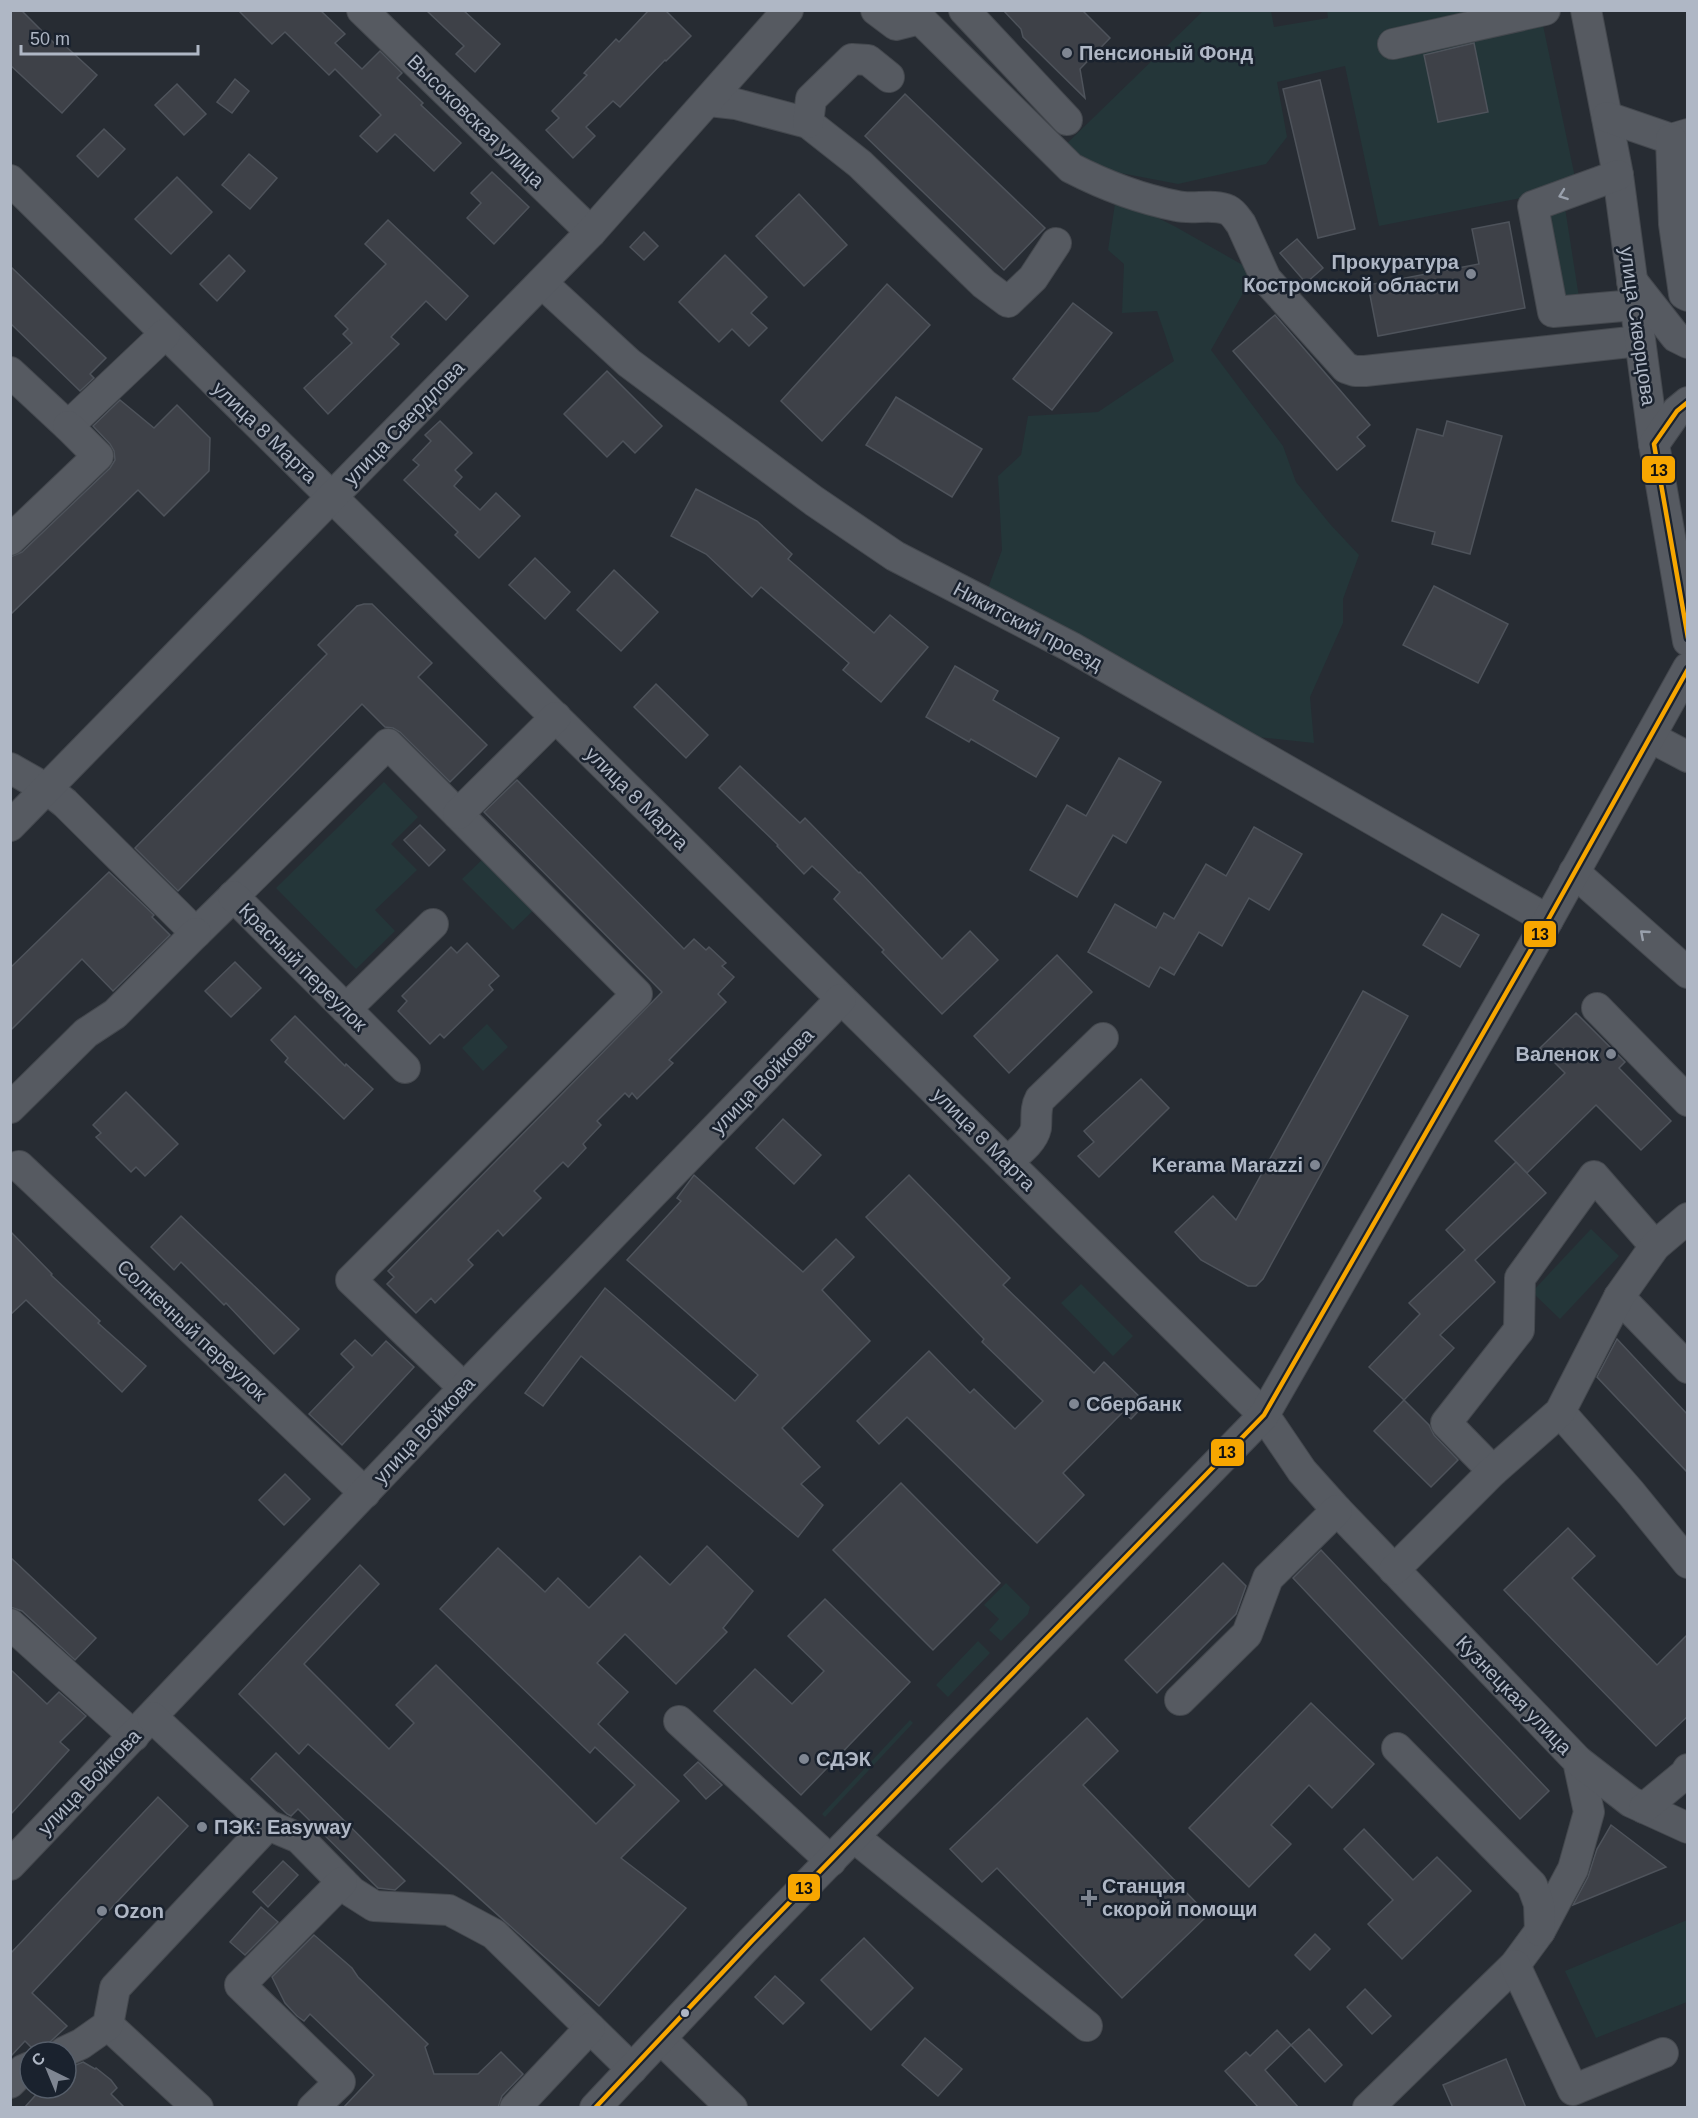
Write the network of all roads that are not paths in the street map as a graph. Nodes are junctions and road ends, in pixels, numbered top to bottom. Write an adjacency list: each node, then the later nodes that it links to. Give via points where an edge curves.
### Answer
1 (362, 10): 16 (street, Высоковская улица)
2 (788, 10): 9 (street, улица Свердлова)
3 (876, 10): 22 (street, via 896,26 920,19 1071,168 1098,182 1179,207 1218,208 1235,216 1266,279 1346,368 1365,371)
4 (964, 10): 11 (street)
5 (1545, 10): 7 (street)
6 (1586, 10): 10 (street, улица Скворцова)
7 (1393, 44)
8 (889, 77): 12 (street, via 868,60 852,59 811,99)
9 (709, 101): 12 (street); 16 (street, улица Свердлова)
10 (1607, 117): 13 (street); 14 (street, улица Скворцова)
11 (1067, 120)
12 (808, 123): 17 (street, via 861,164 984,284 1008,302 1033,278)
13 (1679, 136): 20 (street, via 1674,224 1684,294)
14 (1618, 175): 19 (street, улица Скворцова); 19 (street, one-way to 19, via 1533,206 1553,312)
15 (10, 180): 21 (street, улица 8 Марта)
16 (591, 232): 18 (street, улица Свердлова)
17 (1056, 243)
18 (542, 282): 29 (street, улица Свердлова); 43 (street, Никитский проезд, via 628,363 895,556 1071,647)
19 (1633, 293): 22 (street, улица Скворцова); 23 (street, via 1676,337)
20 (1688, 296)
21 (165, 334): 26 (street); 29 (street, улица 8 Марта)
22 (1639, 341): 27 (street, улица Скворцова)
23 (1688, 343)
24 (10, 372): 26 (street)
25 (1688, 402): 27 (street)
26 (68, 426): 31 (street, via 98,456)
27 (1654, 444): 28 (street, улица Скворцова)
28 (1661, 484): 30 (street); 32 (street, улица Скворцова)
29 (332, 497): 34 (street, улица 8 Марта); 38 (street, улица Свердлова)
30 (1688, 513)
31 (10, 540)
32 (1688, 641)
33 (1688, 668): 35 (street)
34 (556, 717): 39 (street); 47 (street, улица 8 Марта)
35 (1650, 737): 36 (street); 41 (street)
36 (1688, 757)
37 (10, 768): 38 (street)
38 (47, 789): 40 (street, улица Свердлова); 45 (street)
39 (458, 814): 42 (street, via 388,744); 60 (street, via 637,994 351,1280)
40 (10, 826)
41 (1574, 872): 43 (street); 46 (street, one-way to 41)
42 (233, 896): 45 (street, Красный переулок); 49 (street, Красный переулок)
43 (1548, 920): 62 (street)
44 (434, 924): 49 (street)
45 (196, 933): 53 (street, Красный переулок, via 115,1014 86,1033)
46 (1688, 973)
47 (842, 999): 54 (street, улица 8 Марта); 60 (street, улица Войкова)
48 (1598, 1008): 52 (street)
49 (346, 1010): 51 (street, Красный переулок)
50 (1103, 1038): 54 (street, via 1040,1099 1034,1134)
51 (405, 1068)
52 (1685, 1094)
53 (10, 1108)
54 (1007, 1162): 62 (street, улица 8 Марта)
55 (19, 1166): 64 (street, Солнечный переулок)
56 (1688, 1218): 57 (street)
57 (1655, 1246): 58 (street); 63 (street, via 1594,1176 1520,1278 1519,1330 1446,1423)
58 (1619, 1297): 59 (street); 61 (street)
59 (1688, 1368)
60 (464, 1388): 64 (street, улица Войкова)
61 (1560, 1412): 63 (street); 66 (street)
62 (1264, 1415): 65 (street, Кузнецкая улица, via 1302,1472); 78 (street)
63 (1493, 1471): 67 (street)
64 (365, 1493): 71 (street, улица Войкова)
65 (1337, 1510): 67 (street, Кузнецкая улица); 69 (street, via 1268,1578 1247,1634)
66 (1688, 1563)
67 (1394, 1570): 73 (street, Кузнецкая улица)
68 (11, 1625): 71 (street)
69 (1180, 1700)
70 (679, 1721): 79 (street)
71 (143, 1726): 76 (street); 80 (street, улица Войкова)
72 (1397, 1748): 82 (street, via 1532,1885 1539,1904)
73 (1578, 1761): 75 (street); 82 (street, Кузнецкая улица, via 1589,1812 1573,1869)
74 (1688, 1769): 75 (street)
75 (1644, 1808): 77 (street)
76 (268, 1826): 81 (street, via 299,1838); 84 (street, via 115,1988)
77 (1688, 1828)
78 (854, 1837): 79 (street); 85 (street)
79 (831, 1861): 87 (street)
80 (10, 1865)
81 (342, 1882): 86 (street, via 374,1906 449,1910 494,1934); 92 (street, via 240,1985 340,2082)
82 (1540, 1931): 83 (street, Кузнецкая улица)
83 (1515, 1965): 89 (street, via 1573,2090); 96 (street, Кузнецкая улица)
84 (108, 2025): 88 (street); 91 (street)
85 (1088, 2026)
86 (590, 2028): 90 (street); 93 (street)
87 (661, 2039): 90 (street); 95 (street)
88 (78, 2045)
89 (1663, 2053)
90 (632, 2069): 94 (street)
91 (198, 2108)
92 (313, 2108)
93 (515, 2108)
94 (595, 2108)
95 (732, 2108)
96 (1368, 2108)

